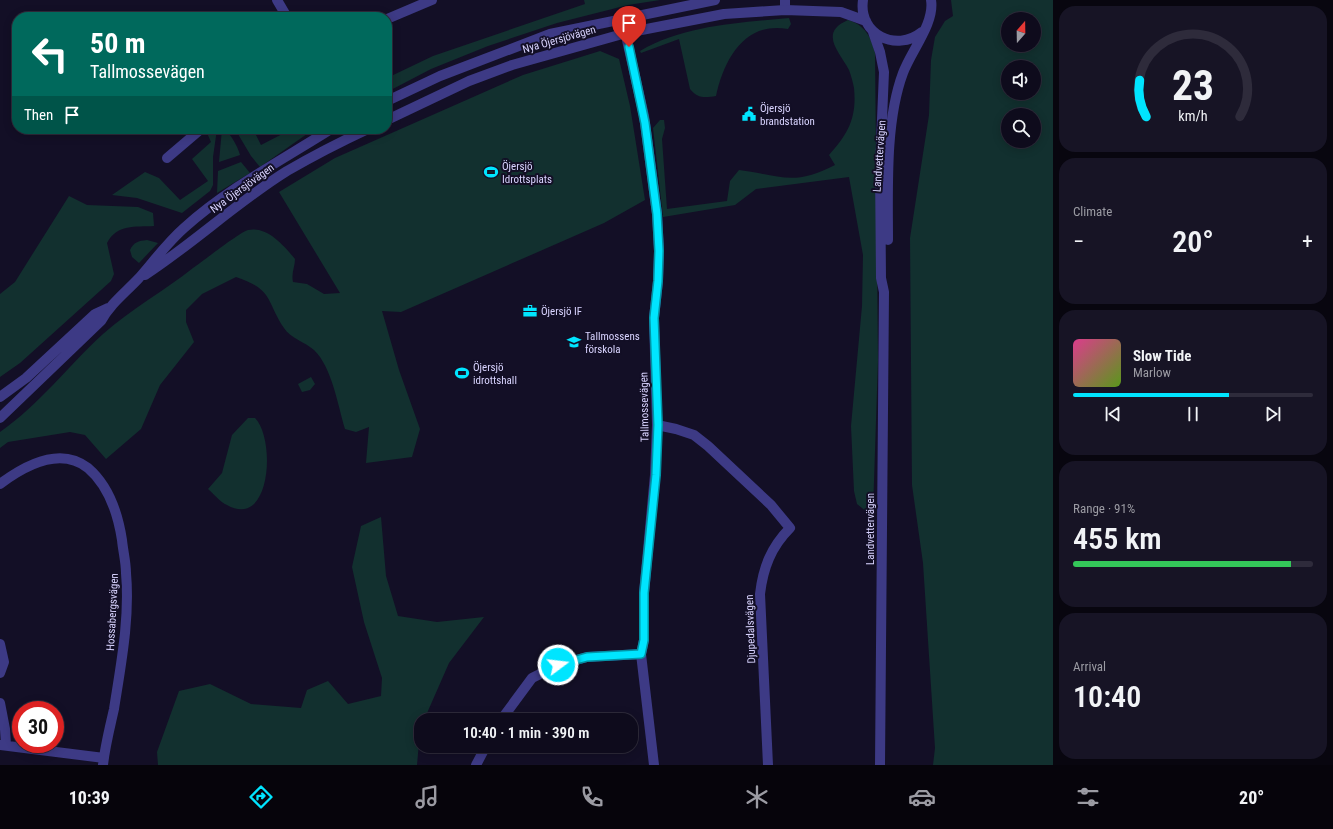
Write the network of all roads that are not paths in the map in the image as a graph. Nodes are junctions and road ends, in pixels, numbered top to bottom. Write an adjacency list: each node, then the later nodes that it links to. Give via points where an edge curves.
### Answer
1 (277, 0): 7 (street)
2 (432, 0): 8 (street)
3 (715, 0): 9 (street, Nya Öjersjövägen)
4 (863, 0): 10 (street, Landvettervägen, via 862,8)
5 (931, 0): 11 (street, Landvettervägen, via 932,13)
6 (785, 5): 10 (street, Nya Öjersjövägen, via 841,12); 13 (street, Nya Öjersjövägen)
7 (284, 12)
8 (392, 17)
9 (622, 18): 13 (street, Tallmossevägen); 14 (street, Nya Öjersjövägen, via 550,34 440,76)
10 (866, 21): 12 (street, Landvettervägen)
11 (926, 27): 12 (street, Landvettervägen, via 917,36 900,42 888,41); 21 (street, Landvettervägen, via 903,73 895,105 888,180 887,278)
12 (873, 32): 21 (street, Landvettervägen, via 884,72 880,167 881,278)
13 (626, 33): 15 (street, Nya Öjersjövägen, via 468,81); 25 (street, Tallmossevägen, via 645,123 658,234 659,267 654,318)
14 (392, 99)
15 (392, 118)
16 (195, 134): 19 (street)
17 (323, 134): 20 (street, Nya Öjersjövägen, via 222,198 184,227 164,246)
18 (347, 134): 20 (street, Nya Öjersjövägen, via 287,171 219,219 175,256)
19 (167, 158)
20 (138, 279): 22 (street, Nya Öjersjövägen)
21 (884, 292): 38 (street, Landvettervägen)
22 (108, 308): 23 (street, Nya Öjersjövägen, via 95,314 26,378); 24 (street, Nya Öjersjövägen, via 101,321)
23 (0, 397)
24 (0, 418)
25 (658, 425): 28 (street, Tallmossevägen); 37 (street, Djupedalsvägen, via 676,428 708,446 771,505 790,528 782,536 764,567 760,594)
26 (0, 484): 34 (street, Hossabergsvägen, via 38,462 53,458 68,459 83,464 90,471 104,487 114,507 120,527 126,574 126,609 120,668)
27 (0, 644): 29 (street, via 4,662)
28 (641, 654): 31 (street, via 587,657 558,665 532,678); 36 (street, Tallmossevägen)
29 (0, 673)
30 (0, 703): 32 (street, via 5,729)
31 (506, 713)
32 (3, 745): 34 (street)
33 (482, 753): 35 (street)
34 (104, 762)
35 (476, 765)
36 (654, 765)
37 (768, 765)
38 (880, 765)

